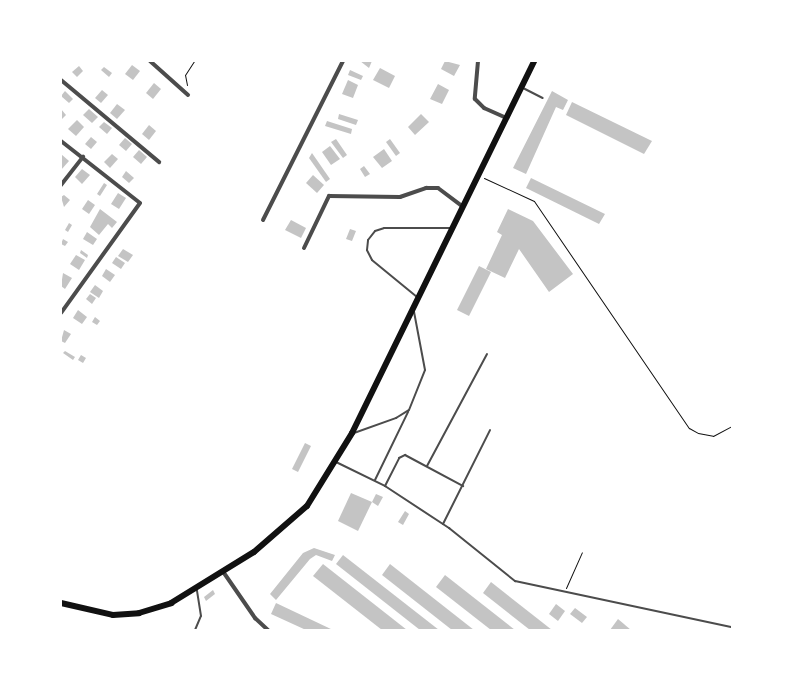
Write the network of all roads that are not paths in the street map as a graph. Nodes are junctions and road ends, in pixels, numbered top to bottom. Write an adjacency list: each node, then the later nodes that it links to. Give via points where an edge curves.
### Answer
1 (150, 61): 7 (street)
2 (343, 61): 15 (street)
3 (478, 61): 9 (street, via 475,98 484,108)
4 (534, 61): 6 (highway)
5 (61, 80): 12 (street)
6 (521, 87): 8 (lane); 9 (highway)
7 (188, 95)
8 (543, 98)
9 (506, 118): 14 (highway)
10 (61, 141): 11 (street)
11 (83, 157): 13 (street); 20 (street, via 140,203)
12 (159, 162)
13 (61, 185)
14 (463, 207): 16 (highway); 17 (street, via 438,188 400,196 330,196)
15 (264, 220)
16 (453, 228): 18 (highway); 18 (lane, via 384,228 375,231 368,240 366,250 372,260)
17 (304, 248)
18 (418, 299): 19 (highway)
19 (414, 308): 22 (lane, via 426,370); 24 (highway)
20 (61, 314)
21 (487, 354): 26 (lane)
22 (409, 410): 24 (lane, via 396,418); 27 (lane)
23 (490, 430): 29 (lane)
24 (352, 433): 25 (highway)
25 (336, 462): 27 (lane); 31 (highway, via 321,488 294,520)
26 (427, 466): 28 (lane, via 408,455 402,456); 29 (lane)
27 (375, 481): 28 (lane)
28 (385, 486): 30 (lane)
29 (463, 486): 30 (lane)
30 (444, 524): 34 (lane, via 515,581)
31 (224, 573): 32 (highway); 36 (street, via 255,618)
32 (197, 590): 33 (highway, via 161,607 126,615 95,613); 35 (lane, via 201,616)
33 (61, 604)
34 (732, 627)
35 (195, 630)
36 (268, 630)

